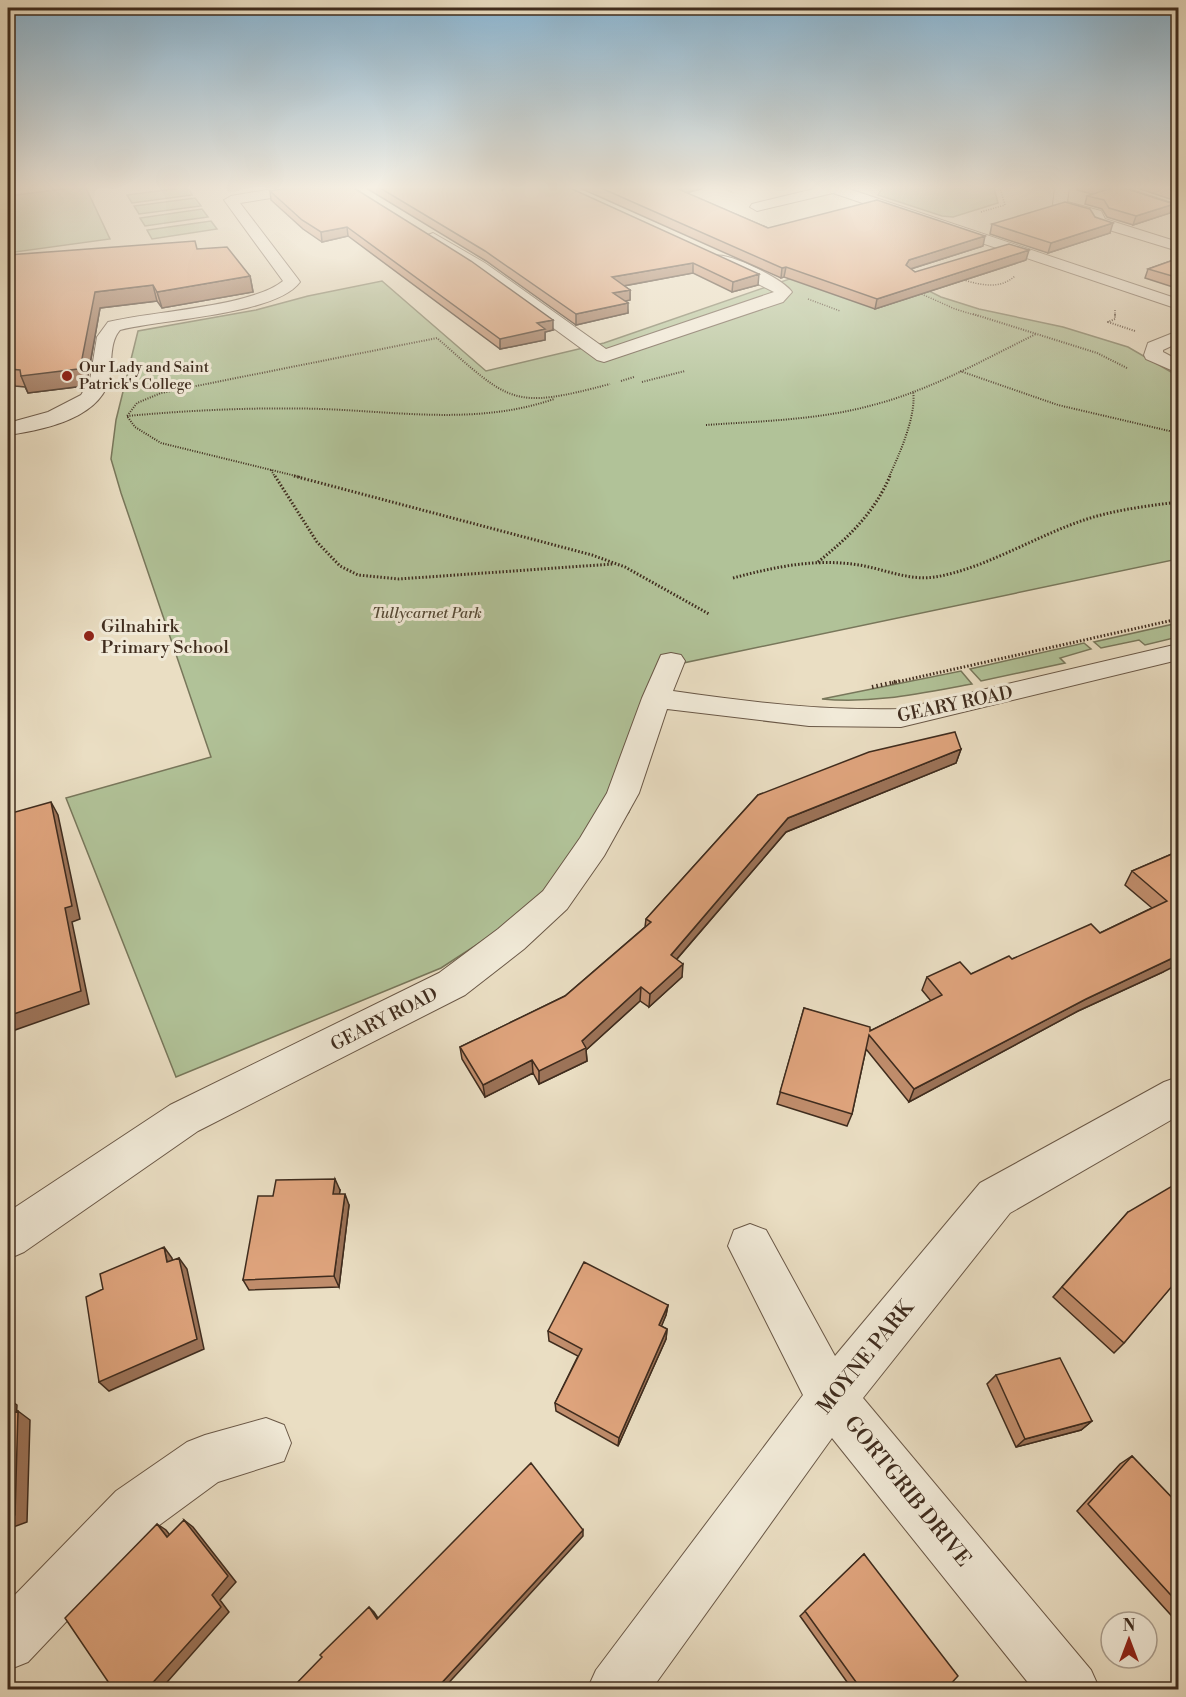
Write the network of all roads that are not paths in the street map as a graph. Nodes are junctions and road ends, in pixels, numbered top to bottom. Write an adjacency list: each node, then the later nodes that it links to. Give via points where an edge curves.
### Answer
1 (281, 267): 8 (street, via 292,282 288,288 264,299 114,326 107,336 94,393 51,418)
2 (481, 267): 3 (street, via 604,356 777,298 780,288)
3 (736, 267)
4 (1065, 267): 5 (street)
5 (1179, 304)
6 (1172, 339): 7 (street, via 1154,347 1153,355)
7 (1179, 367)
8 (8, 429)
9 (1179, 652): 11 (street, GEARY ROAD, via 901,718 796,717)
10 (671, 661): 11 (street, GEARY ROAD)
11 (656, 698): 13 (street, GEARY ROAD, via 623,793 592,847 555,900 511,939 452,984 184,1118)
12 (1179, 1095): 15 (street, MOYNE PARK, via 995,1198)
13 (8, 1237)
14 (750, 1246): 15 (street, GORTGRIB DRIVE)
15 (831, 1398): 18 (street, MOYNE PARK); 19 (street, GORTGRIB DRIVE)
16 (266, 1443): 17 (street, via 205,1460 135,1510)
17 (8, 1642)
18 (616, 1689)
19 (1071, 1689)

